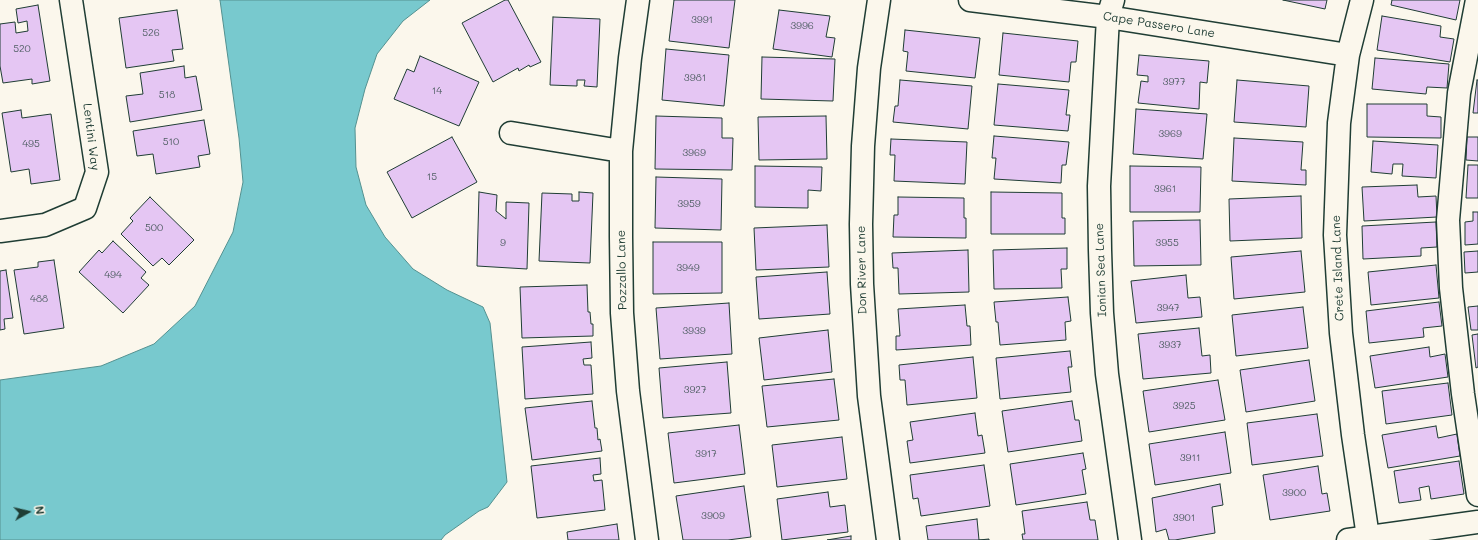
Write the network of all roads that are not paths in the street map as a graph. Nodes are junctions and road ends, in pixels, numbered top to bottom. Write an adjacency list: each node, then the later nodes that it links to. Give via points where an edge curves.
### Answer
1 (71, 0): 11 (street, Lentini Way, via 97,172 85,208 45,224)
2 (638, 0): 10 (street, Pozzallo Lane)
3 (879, 0): 16 (street, Don River Lane, via 869,68 861,224 869,396)
4 (970, 0): 7 (street, Cape Passero Lane)
5 (1362, 0): 8 (street, Crete Island Lane)
6 (1477, 0): 12 (street, via 1459,93 1448,220 1451,288 1462,394)
7 (1111, 9): 8 (street, Cape Passero Lane); 17 (street, Ionian Sea Lane, via 1099,186 1102,313 1108,382)
8 (1348, 55): 14 (street, Crete Island Lane, via 1340,123 1335,235 1341,333 1352,428)
9 (511, 132): 10 (street)
10 (621, 151): 15 (street, Pozzallo Lane, via 622,313 628,391)
11 (0, 231)
12 (1478, 495)
13 (1478, 522): 14 (street)
14 (1358, 538)
15 (647, 540)
16 (888, 540)
17 (1130, 540)

